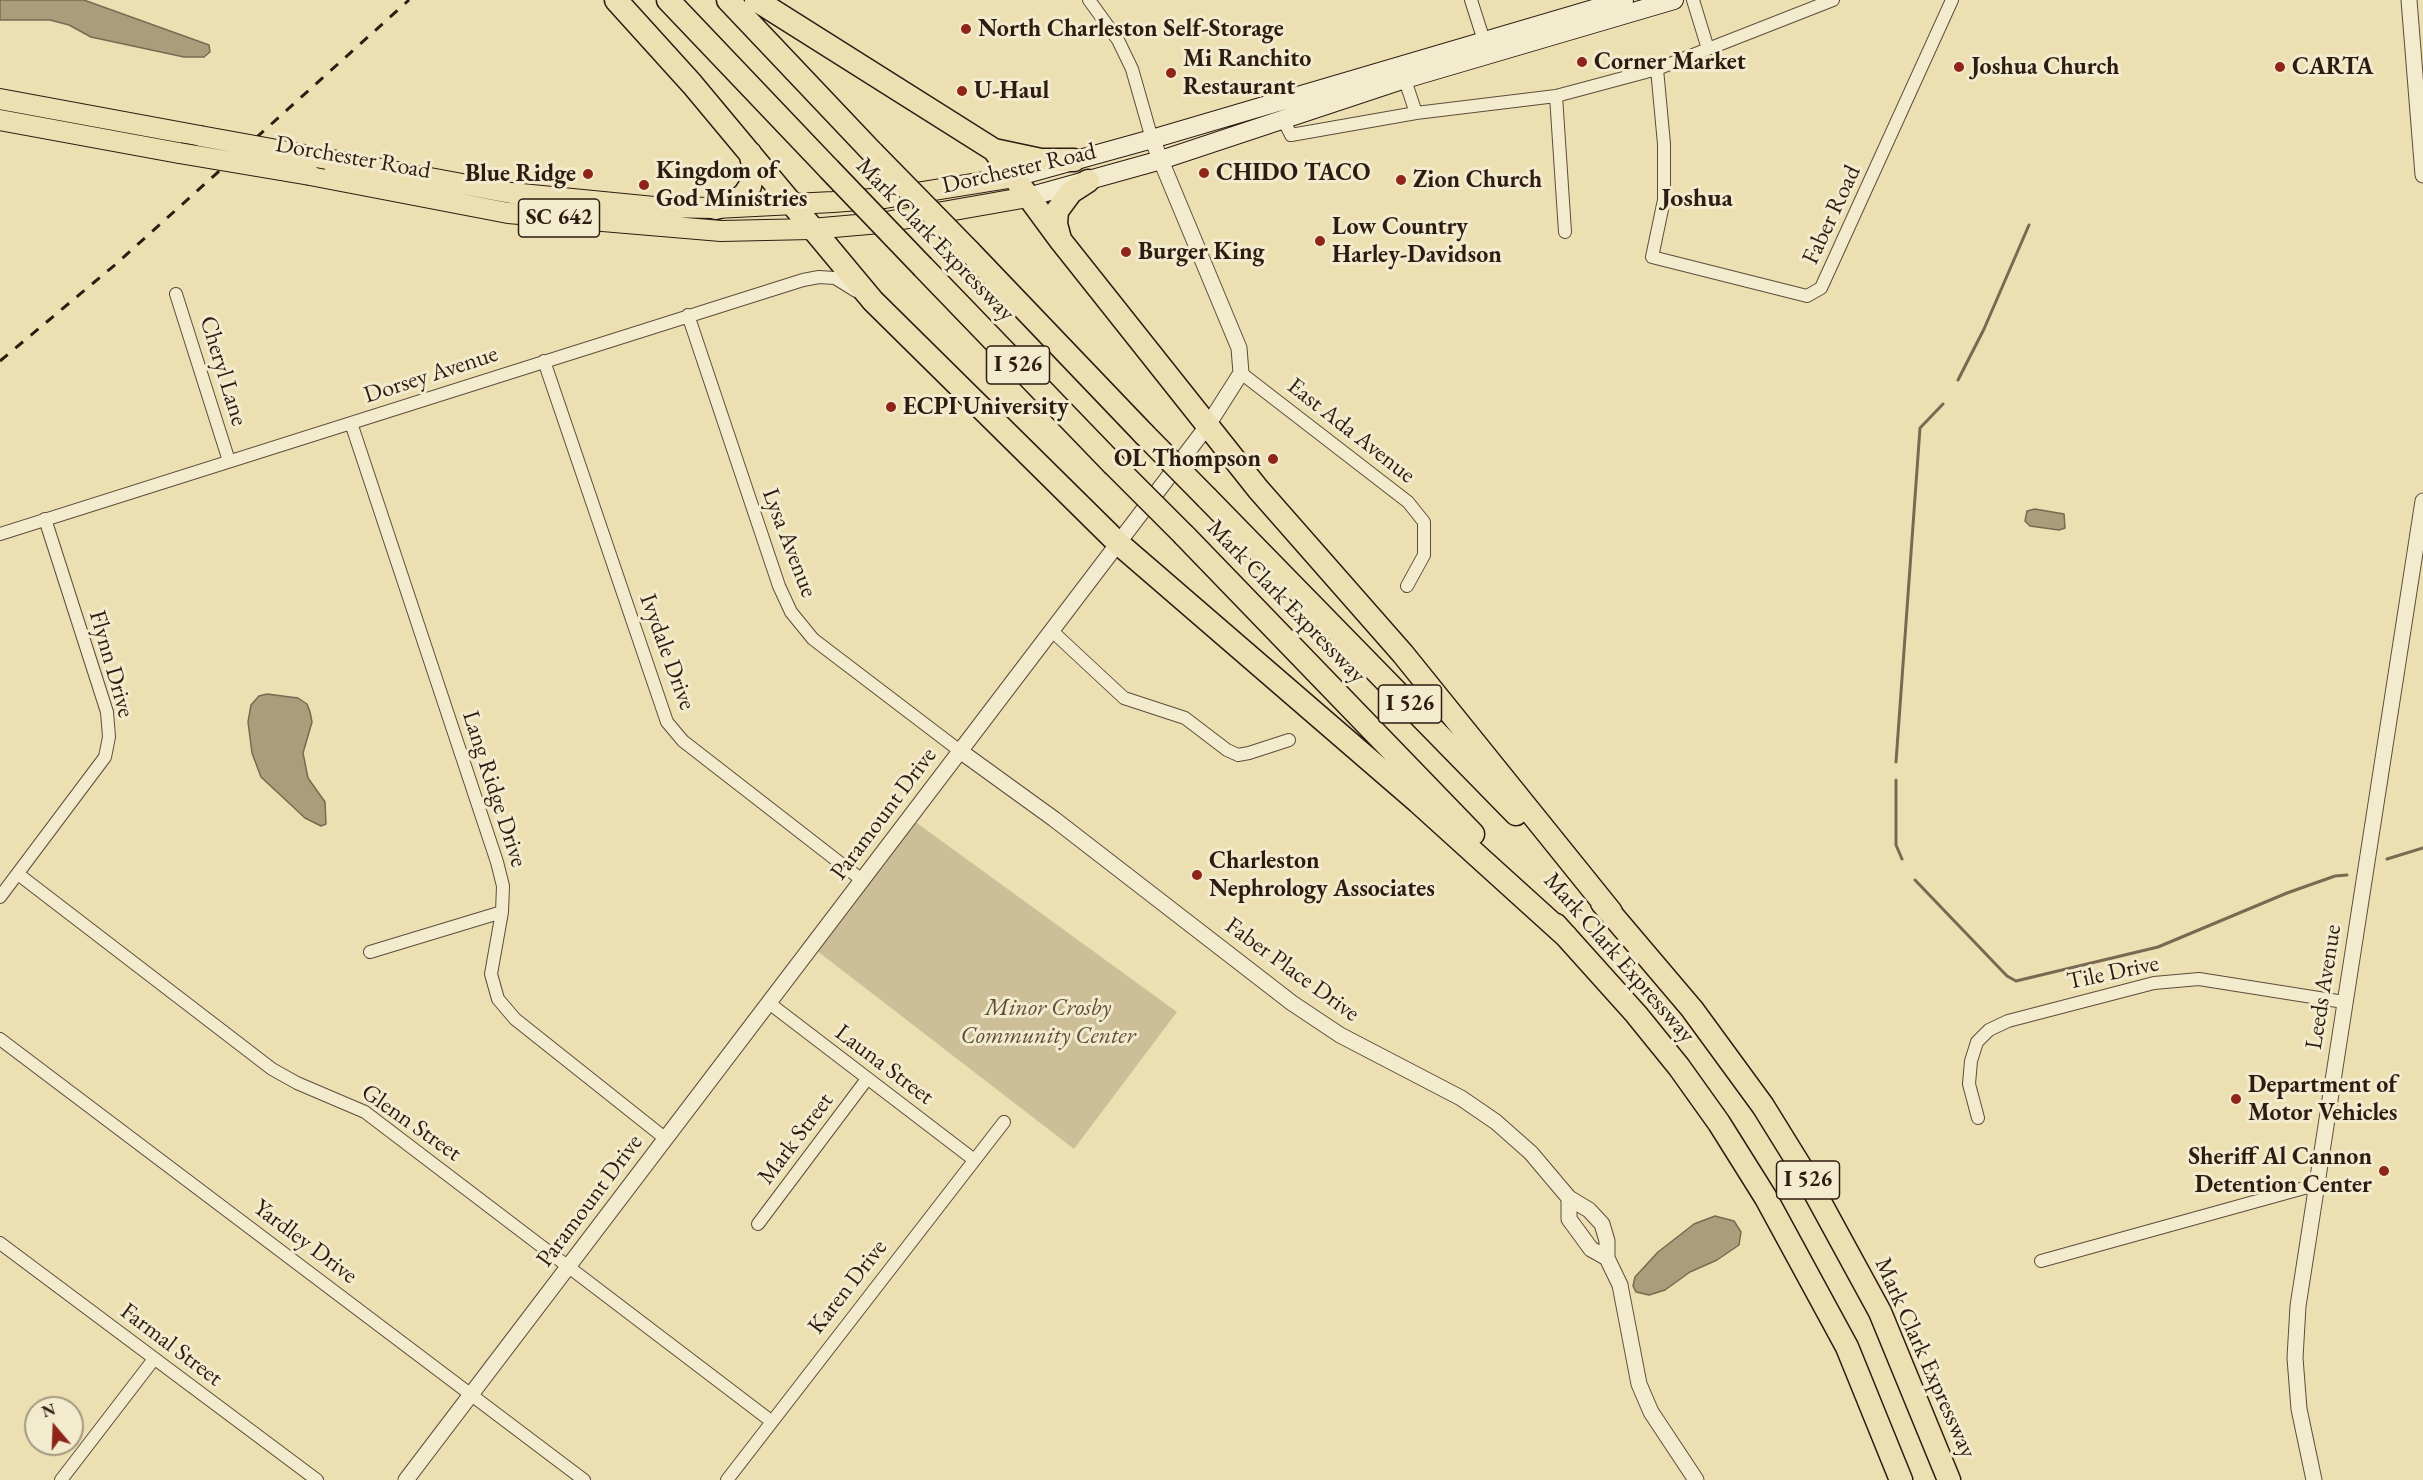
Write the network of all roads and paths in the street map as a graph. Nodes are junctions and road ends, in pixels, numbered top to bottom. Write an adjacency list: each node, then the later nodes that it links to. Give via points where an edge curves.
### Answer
1 (616, 0): 25 (highway)
2 (668, 0): 61 (highway, Mark Clark Expressway / I 526, bridge, via 1113,464 1436,793)
3 (728, 0): 60 (highway, Mark Clark Expressway / I 526, bridge, via 1144,434)
4 (756, 0): 24 (highway)
5 (1089, 0): 23 (street, via 1104,17 1132,69)
6 (1471, 0): 13 (street)
7 (1624, 0): 13 (main road, Dorchester Road / SC 642)
8 (1674, 0): 13 (main road, Dorchester Road / SC 642)
9 (1693, 0): 14 (street)
10 (1833, 0): 14 (street)
11 (1952, 0): 15 (street, Faber Road, via 1821,288 1807,296 1652,257 1664,200)
12 (2409, 0): 17 (street)
13 (1487, 48): 16 (main road, Dorchester Road / SC 642)
14 (1708, 49): 15 (street)
15 (1657, 69): 18 (street)
16 (1403, 73): 20 (street); 21 (main road, Dorchester Road / SC 642); 23 (main road, Dorchester Road / SC 642)
17 (2420, 86): 28 (street)
18 (1556, 96): 20 (street); 35 (street)
19 (0, 99): 33 (main road, Dorchester Road / SC 642, bridge, via 511,193 654,207)
20 (1416, 113): 21 (street, via 1291,135)
21 (1283, 119): 27 (main road, Dorchester Road / SC 642)
22 (0, 120): 34 (main road, Dorchester Road / SC 642, bridge, via 508,213 721,231)
23 (1152, 139): 26 (main road, Dorchester Road / SC 642); 27 (street)
24 (994, 150): 26 (highway, via 1041,160); 29 (highway)
25 (750, 153): 32 (highway); 33 (highway, via 754,168 750,186 735,201)
26 (1074, 159): 29 (main road, Dorchester Road / SC 642)
27 (1161, 160): 30 (main road, Dorchester Road / SC 642); 41 (street, via 1239,348)
28 (2423, 175)
29 (1015, 177): 31 (highway); 32 (main road, Dorchester Road / SC 642, via 885,198)
30 (1088, 181): 31 (main road, Dorchester Road / SC 642); 36 (highway, via 1071,192 1057,211)
31 (1028, 197): 34 (main road, Dorchester Road / SC 642, via 880,224); 36 (highway)
32 (791, 206): 33 (main road, Dorchester Road / SC 642); 34 (highway)
33 (716, 208)
34 (811, 229): 38 (highway)
35 (1565, 232)
36 (1061, 241): 43 (highway)
37 (177, 294): 44 (street, Cheryl Lane)
38 (873, 301): 39 (street, Dorsey Avenue, via 835,278 819,277); 49 (highway)
39 (688, 315): 40 (street, Dorsey Avenue); 55 (street, Lysa Avenue, via 791,612 813,639)
40 (544, 361): 42 (street, Dorsey Avenue); 57 (street, Ivydale Drive, via 667,722 683,741)
41 (1241, 373): 43 (street, Paramount Drive); 51 (street, East Ada Avenue, via 1408,502 1424,522 1424,555)
42 (351, 423): 44 (street, Dorsey Avenue); 59 (street, Lang Ridge Drive, via 497,862 503,886)
43 (1208, 425): 49 (street, Paramount Drive); 60 (highway, via 1257,489 1403,654)
44 (229, 460): 47 (street, Dorsey Avenue)
45 (2423, 501): 46 (street, Leeds Avenue)
46 (2422, 518): 52 (street, Leeds Avenue)
47 (45, 519): 48 (street, Dorsey Avenue); 56 (street, Flynn Drive, via 107,712 110,737 105,758)
48 (0, 534)
49 (1118, 543): 53 (street, Paramount Drive); 61 (highway, via 1418,802)
50 (2423, 579): 52 (street)
51 (1407, 586)
52 (2408, 597): 63 (street, Leeds Avenue)
53 (1052, 631): 54 (street, via 1124,698 1185,718 1227,750 1238,755); 55 (street, Paramount Drive)
54 (1289, 740)
55 (960, 751): 57 (street, Paramount Drive); 72 (street, Faber Place Drive, via 1292,1003 1340,1035 1461,1098 1496,1122 1531,1153)
56 (18, 874): 58 (street, Flynn Drive); 77 (street, Glenn Street, via 272,1069 365,1112)
57 (862, 880): 64 (street, Paramount Drive)
58 (0, 897)
59 (502, 912): 62 (street); 69 (street, Lang Ridge Drive, via 491,974 498,999 514,1019)
60 (1611, 912): 88 (highway, Mark Clark Expressway / I 526, via 1692,1009 1763,1106 1802,1169 1880,1312)
61 (1566, 936): 87 (highway, Mark Clark Expressway / I 526, via 1678,1067 1766,1198 1847,1347)
62 (370, 952)
63 (2344, 1002): 67 (street, Tile Drive, via 2199,980 2154,983 2008,1021 1989,1030 1977,1042 1971,1061 1970,1084); 71 (street, Leeds Avenue)
64 (769, 1003): 66 (street, Launa Street); 69 (street, Paramount Drive)
65 (0, 1039): 79 (street, Yardley Drive)
66 (867, 1079): 70 (street, Launa Street); 73 (street, Mark Street)
67 (1978, 1118)
68 (1004, 1122): 70 (street, Karen Drive)
69 (666, 1139): 77 (street, Paramount Drive)
70 (973, 1160): 80 (street, Karen Drive)
71 (2315, 1185): 76 (street); 89 (street, Leeds Avenue, via 2295,1358 2299,1409)
72 (1569, 1198): 75 (street, Faber Place Drive, via 1569,1219 1591,1249); 75 (street, Faber Place Drive, via 1602,1224)
73 (758, 1224)
74 (0, 1243): 78 (street, Farmal Street)
75 (1607, 1258): 86 (street, Faber Place Drive, via 1620,1285 1633,1359 1651,1412)
76 (2041, 1261)
77 (568, 1267): 79 (street, Paramount Drive); 80 (street, Glenn Street)
78 (154, 1359): 81 (street); 82 (street, Farmal Street)
79 (471, 1395): 83 (street, Paramount Drive); 84 (street, Yardley Drive)
80 (771, 1421): 85 (street, Karen Drive)
81 (62, 1480)
82 (317, 1480)
83 (406, 1480)
84 (584, 1480)
85 (727, 1480)
86 (1696, 1480)
87 (1901, 1480)
88 (1949, 1480)
89 (2314, 1480)

